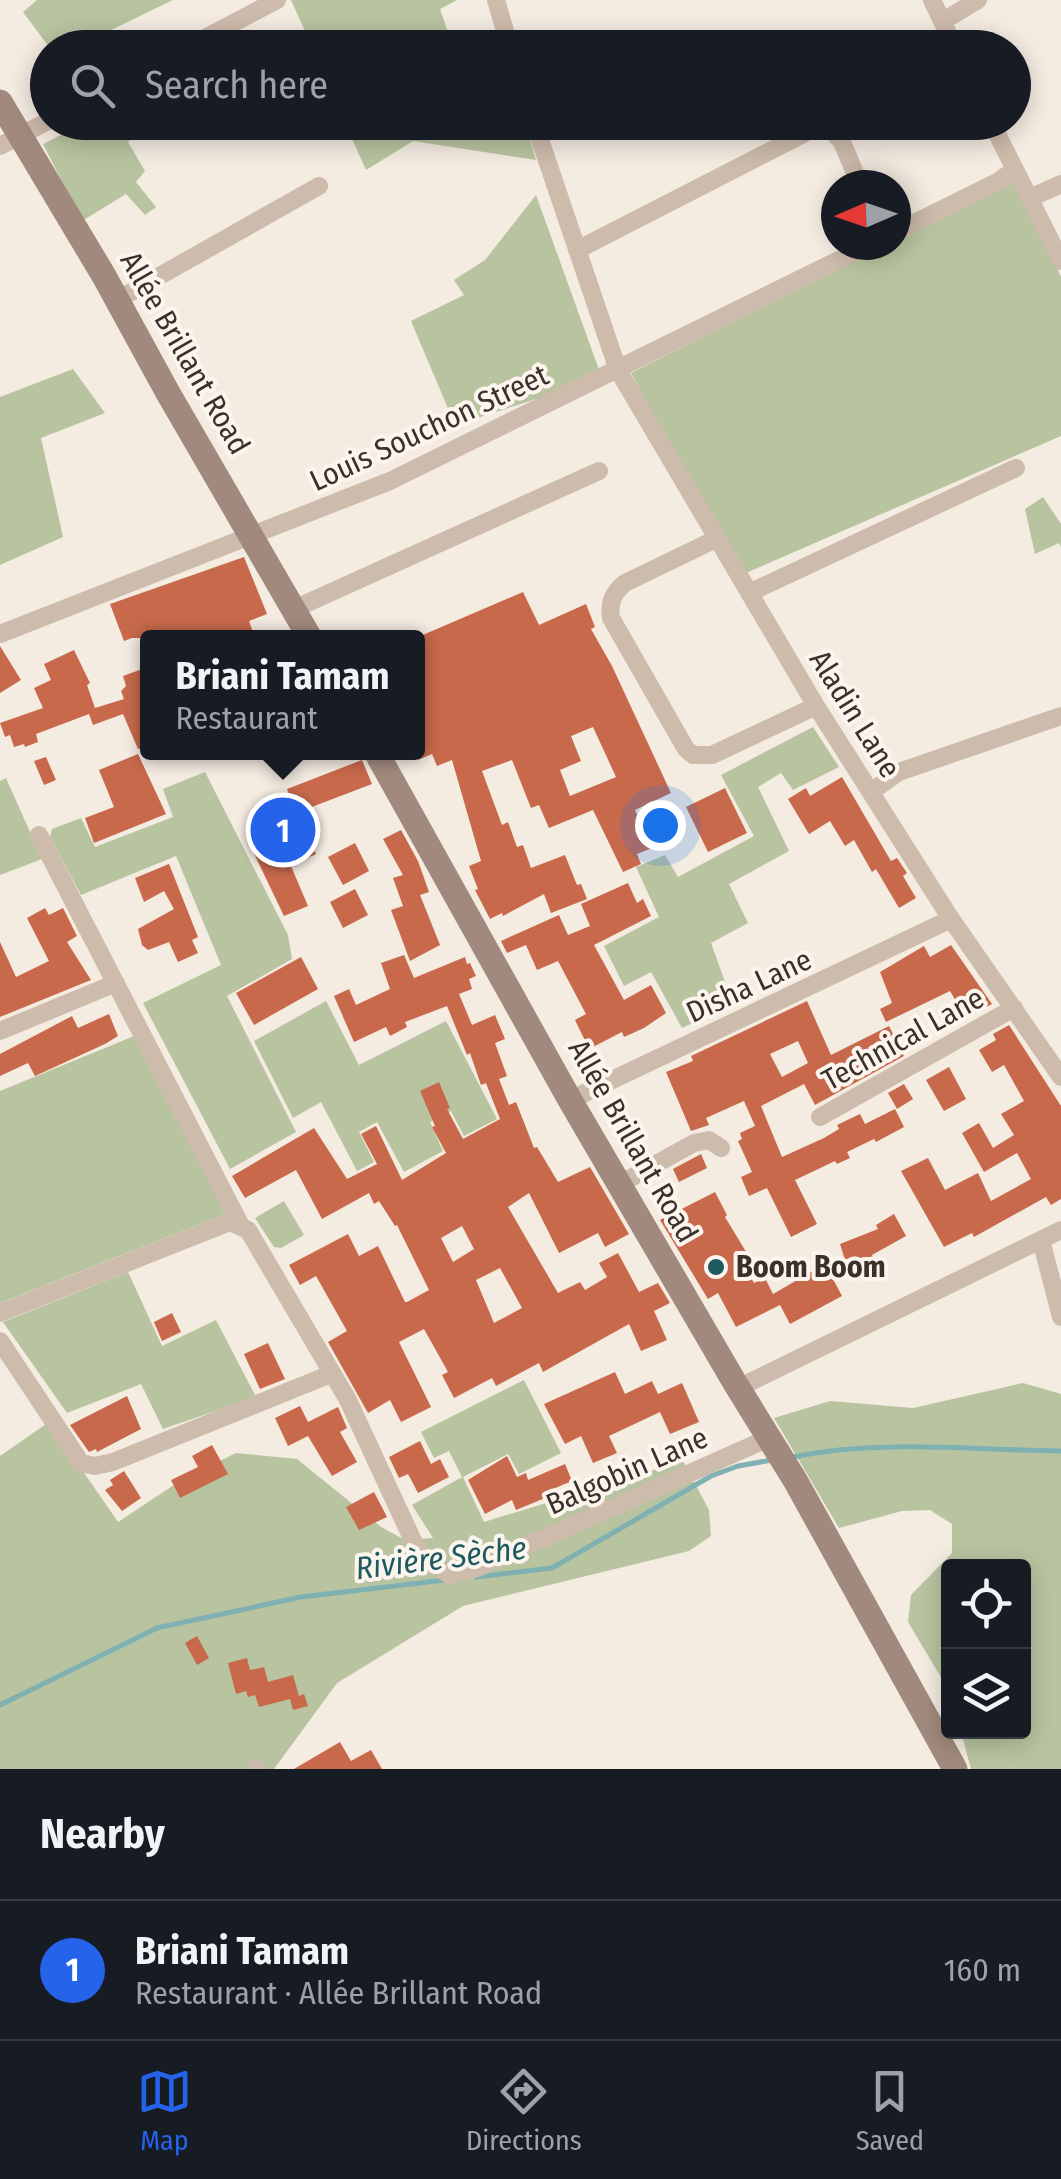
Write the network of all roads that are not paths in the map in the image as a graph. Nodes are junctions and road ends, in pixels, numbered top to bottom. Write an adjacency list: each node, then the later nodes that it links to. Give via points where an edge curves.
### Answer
1 (277, 0): 6 (street)
2 (496, 0): 7 (street)
3 (932, 0): 5 (street)
4 (978, 0): 5 (street)
5 (942, 20): 8 (street)
6 (220, 30)
7 (505, 30)
8 (947, 30)
9 (0, 102): 10 (main road, Allée Brillant Road)
10 (15, 138): 24 (main road, Allée Brillant Road)
11 (540, 140): 21 (street, Aladin Lane)
12 (792, 140): 21 (street)
13 (840, 140): 15 (street)
14 (1000, 140): 16 (street)
15 (854, 170)
16 (1014, 170): 19 (street); 20 (street)
17 (1061, 184): 19 (street)
18 (320, 186): 24 (street)
19 (1030, 198): 23 (street)
20 (911, 224)
21 (577, 250): 25 (street, Aladin Lane)
22 (839, 260): 25 (street, Louis Souchon Street)
23 (1061, 261)
24 (117, 300): 28 (main road, Allée Brillant Road)
25 (618, 370): 28 (street, Louis Souchon Street, via 390,481); 29 (street, Aladin Lane)
26 (1016, 468): 30 (street)
27 (599, 471): 31 (street)
28 (252, 536): 31 (main road, Allée Brillant Road); 33 (street, Louis Souchon Street)
29 (716, 538): 30 (street, Aladin Lane); 34 (street, via 625,583 610,607 686,749 712,755)
30 (749, 593): 34 (street, Aladin Lane)
31 (294, 609): 32 (main road, Allée Brillant Road)
32 (306, 630)
33 (0, 634)
34 (816, 706): 37 (street, Aladin Lane)
35 (1061, 716): 37 (street, via 898,772)
36 (380, 760): 44 (main road, Allée Brillant Road)
37 (872, 792): 39 (street, Aladin Lane)
38 (39, 835): 40 (street)
39 (951, 919): 41 (street, Aladin Lane); 44 (street, Disha Lane)
40 (116, 983): 42 (street); 48 (street)
41 (1014, 1008): 43 (street, Aladin Lane); 45 (street, Technical Lane)
42 (0, 1031)
43 (1061, 1078)
44 (570, 1100): 47 (main road, Allée Brillant Road)
45 (820, 1117)
46 (721, 1148): 47 (street, via 709,1140 694,1143)
47 (620, 1184): 55 (main road, Allée Brillant Road)
48 (240, 1224): 51 (street, via 230,1222); 54 (street)
49 (1061, 1230): 50 (street)
50 (1041, 1240): 52 (street); 55 (street)
51 (0, 1313)
52 (1061, 1317)
53 (0, 1341): 54 (street, via 82,1463 95,1466)
54 (331, 1374): 56 (street, Balgobin Lane, via 422,1558 450,1575)
55 (738, 1388): 56 (main road, Allée Brillant Road)
56 (770, 1440): 57 (main road, Allée Brillant Road)
57 (955, 1769)

